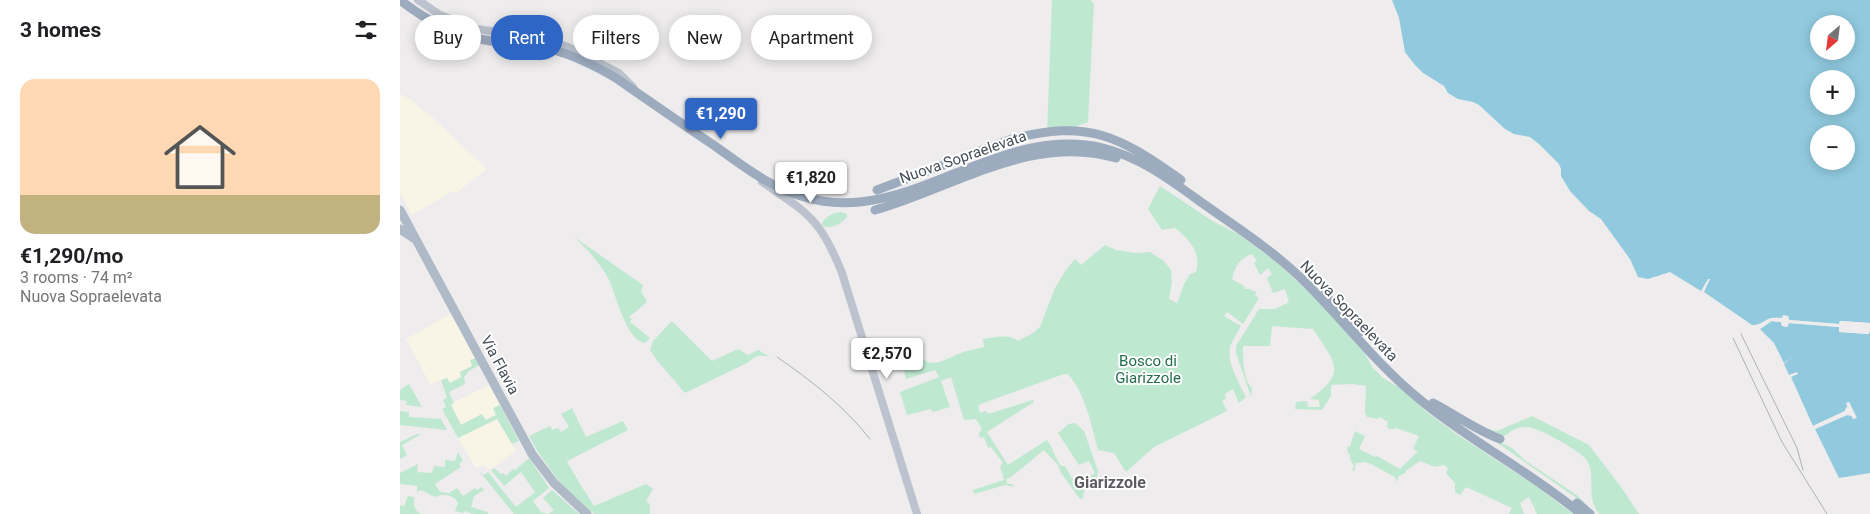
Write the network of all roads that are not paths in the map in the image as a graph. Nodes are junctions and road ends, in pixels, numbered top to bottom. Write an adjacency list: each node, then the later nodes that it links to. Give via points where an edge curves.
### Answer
1 (400, 0): 6 (highway, Nuova Sopraelevata, via 432,22 459,34 555,50 590,64 616,78 766,181 793,194 819,201 857,202 890,196 993,158 1041,146)
2 (409, 0): 6 (highway, Nuova Sopraelevata, via 434,17 473,32 557,45 593,59 619,73 769,176 795,189 820,196 857,197 887,191 1024,143 1071,138)
3 (418, 0): 5 (main road, via 440,15 476,29 548,40 568,47 619,73)
4 (400, 5): 5 (main road, via 430,25 464,39 527,48 570,59)
5 (650, 105): 18 (main road, via 799,208 819,228 842,273)
6 (1101, 142): 7 (highway, via 1070,130 1031,134 992,145); 13 (highway, Nuova Sopraelevata, via 1180,187); 14 (highway, Nuova Sopraelevata, via 1134,148 1291,261 1393,367)
7 (877, 190)
8 (400, 204): 10 (main road, Via Flavia)
9 (875, 210): 13 (highway, via 999,165 1049,153 1076,152 1098,154 1142,168)
10 (401, 216): 12 (main road, Via Flavia)
11 (400, 229): 12 (main road)
12 (417, 240): 17 (main road, Via Flavia, via 532,454 554,483)
13 (1255, 241): 19 (highway, Nuova Sopraelevata, via 1300,277 1415,396)
14 (1433, 403): 15 (highway, via 1479,431); 16 (highway, Nuova Sopraelevata)
15 (1500, 439)
16 (1592, 511)
17 (587, 514)
18 (917, 514)
19 (1581, 514)

